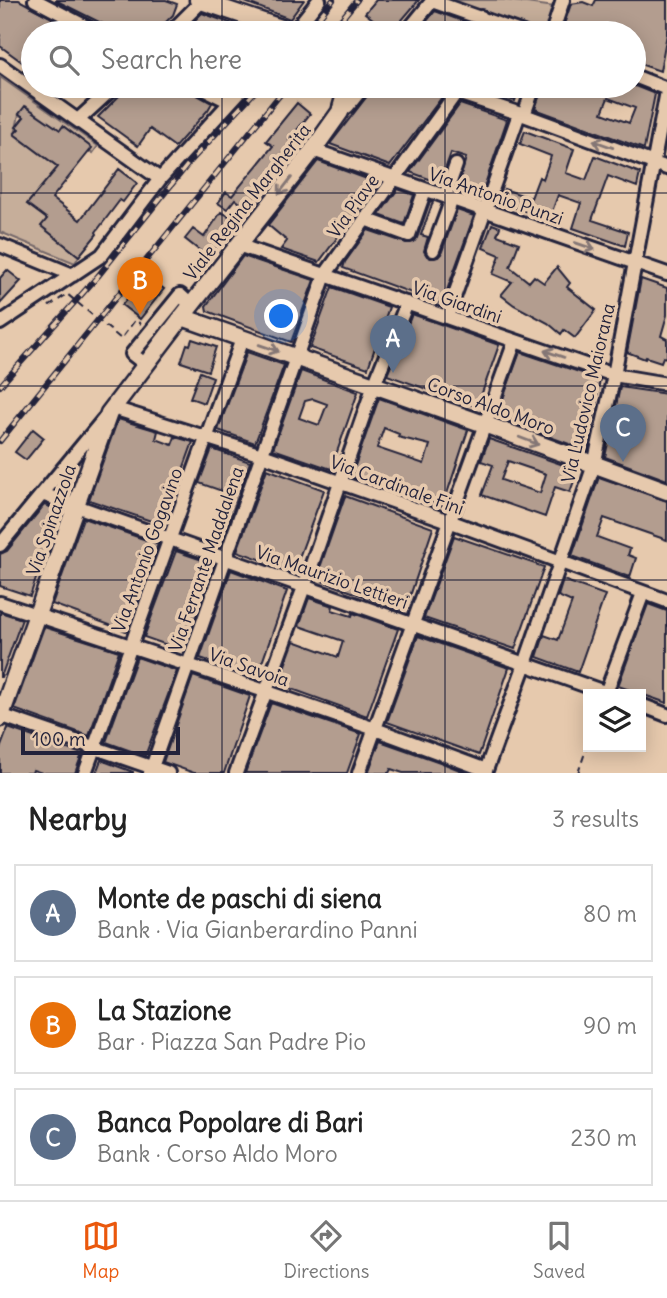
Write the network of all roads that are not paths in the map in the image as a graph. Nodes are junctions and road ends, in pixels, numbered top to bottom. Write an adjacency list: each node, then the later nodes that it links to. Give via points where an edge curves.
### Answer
1 (35, 0): 7 (street)
2 (201, 0): 8 (street); 9 (street)
3 (319, 0): 10 (street)
4 (564, 0): 14 (street)
5 (433, 1): 6 (street); 11 (street)
6 (481, 18): 12 (street); 13 (street)
7 (75, 21)
8 (181, 21)
9 (261, 21)
10 (302, 21)
11 (417, 21)
12 (480, 21)
13 (489, 21)
14 (556, 21)
15 (0, 65): 16 (street)
16 (21, 80)
17 (646, 81): 18 (street)
18 (667, 90): 30 (street, Via Ludovico Maiorana)
19 (47, 98): 32 (street)
20 (102, 98): 32 (street)
21 (221, 98): 28 (street)
22 (234, 98): 28 (street)
23 (344, 98): 29 (street, Viale Regina Margherita)
24 (354, 98): 29 (street, Viale Regina Margherita)
25 (451, 98): 37 (street, Via Piave)
26 (480, 98): 31 (street)
27 (529, 98): 31 (street)
28 (230, 103): 38 (street)
29 (340, 112): 33 (street, Viale Regina Margherita)
30 (665, 112): 34 (street, Via Ludovico Maiorana)
31 (522, 115): 34 (street, one-way to 31); 41 (street)
32 (78, 120): 38 (street)
33 (313, 150): 37 (street, Vía Antonio Punzi); 44 (street, Viale Regina Margherita, one-way to 44)
34 (653, 163): 36 (street); 46 (street, Via Ludovico Maiorana)
35 (456, 165): 40 (street)
36 (667, 168)
37 (394, 178): 39 (street, Vía Antonio Punzi); 42 (street, Via Piave)
38 (160, 179): 48 (street, via 102,255)
39 (425, 190): 40 (street, Vía Antonio Punzi); 42 (street, via 409,235)
40 (449, 198): 41 (street, Vía Antonio Punzi); 45 (street)
41 (485, 211): 46 (street, Vía Antonio Punzi, one-way to 46); 52 (street)
42 (365, 219): 49 (street, Via Piave)
43 (0, 245): 48 (street)
44 (238, 245): 49 (street, Via Giardini); 51 (street, Viale Regina Margherita)
45 (433, 250)
46 (634, 263): 47 (street, Vía Antonio Punzi); 57 (street, Via Ludovico Maiorana)
47 (667, 274)
48 (72, 275): 53 (street)
49 (325, 275): 50 (street, Via Giardini); 56 (street, Via Piave)
50 (407, 303): 52 (street, Via Giardini); 59 (street)
51 (186, 311): 54 (street, Corso Aldo Moro); 60 (street, Viale Regina Margherita)
52 (447, 317): 55 (street, Via Giardini)
53 (0, 323)
54 (242, 339): 56 (street, Corso Aldo Moro, one-way to 56); 62 (street, Via Antonio Gogavino)
55 (515, 341): 57 (street, Via Giardini, one-way to 55); 61 (street)
56 (296, 357): 59 (street, Corso Aldo Moro); 63 (street, Via Ferrante Maddalena)
57 (614, 375): 58 (street, Via Giardini); 64 (street, Via Ludovico Maiorana)
58 (667, 384)
59 (374, 385): 61 (street, Corso Aldo Moro); 65 (street)
60 (111, 411): 62 (street, Via Cardinale Fini); 67 (street, Viale Regina Margherita); 68 (street, Via Spinazzola)
61 (484, 424): 64 (street, Corso Aldo Moro, one-way to 64); 69 (street)
62 (206, 437): 63 (street, Via Cardinale Fini); 70 (street, Via Antonio Gogavino)
63 (262, 455): 65 (street, Via Cardinale Fini); 72 (street, Via Ferrante Maddalena)
64 (594, 465): 66 (street, Corso Aldo Moro); 73 (street, Via Ludovico Maiorana)
65 (341, 483): 69 (street, Via Cardinale Fini); 74 (street)
66 (667, 491)
67 (42, 494): 68 (street, Via Maurizio Lettieri); 71 (street, Viale Regina Margherita)
68 (76, 506): 70 (street, Via Maurizio Lettieri); 78 (street, Via Spinazzola)
69 (449, 521): 73 (street, Via Cardinale Fini); 79 (street)
70 (170, 538): 72 (street, Via Maurizio Lettieri); 80 (street, Via Antonio Gogavino)
71 (0, 545)
72 (225, 558): 74 (street, Via Maurizio Lettieri); 82 (street, Via Ferrante Maddalena)
73 (560, 562): 75 (street, Via Cardinale Fini); 81 (street, Via Ludovico Maiorana)
74 (304, 587): 79 (street, Via Maurizio Lettieri); 85 (street)
75 (643, 593): 76 (street, Via Cardinale Fini); 84 (street)
76 (667, 601)
77 (0, 603): 78 (street, Via Savoia)
78 (37, 616): 80 (street, Via Savoia); 88 (street, Via Spinazzola)
79 (413, 624): 81 (street, Via Maurizio Lettieri); 89 (street)
80 (131, 646): 82 (street, Via Savoia); 90 (street, Via Antonio Gogavino)
81 (525, 664): 83 (street, Via Maurizio Lettieri); 92 (street, Via Ludovico Maiorana)
82 (188, 665): 85 (street, Via Savoia); 91 (street, Via Ferrante Maddalena)
83 (597, 689)
84 (609, 689)
85 (266, 692): 89 (street, Via Savoia); 95 (street)
86 (646, 707): 87 (street)
87 (667, 715)
88 (0, 716): 90 (street)
89 (375, 729): 92 (street, Via Savoia); 96 (street)
90 (94, 747): 91 (street); 93 (street, Via Antonio Gogavino)
91 (151, 770): 94 (street)
92 (485, 771)
93 (85, 773)
94 (167, 773)
95 (236, 773)
96 (359, 773)

